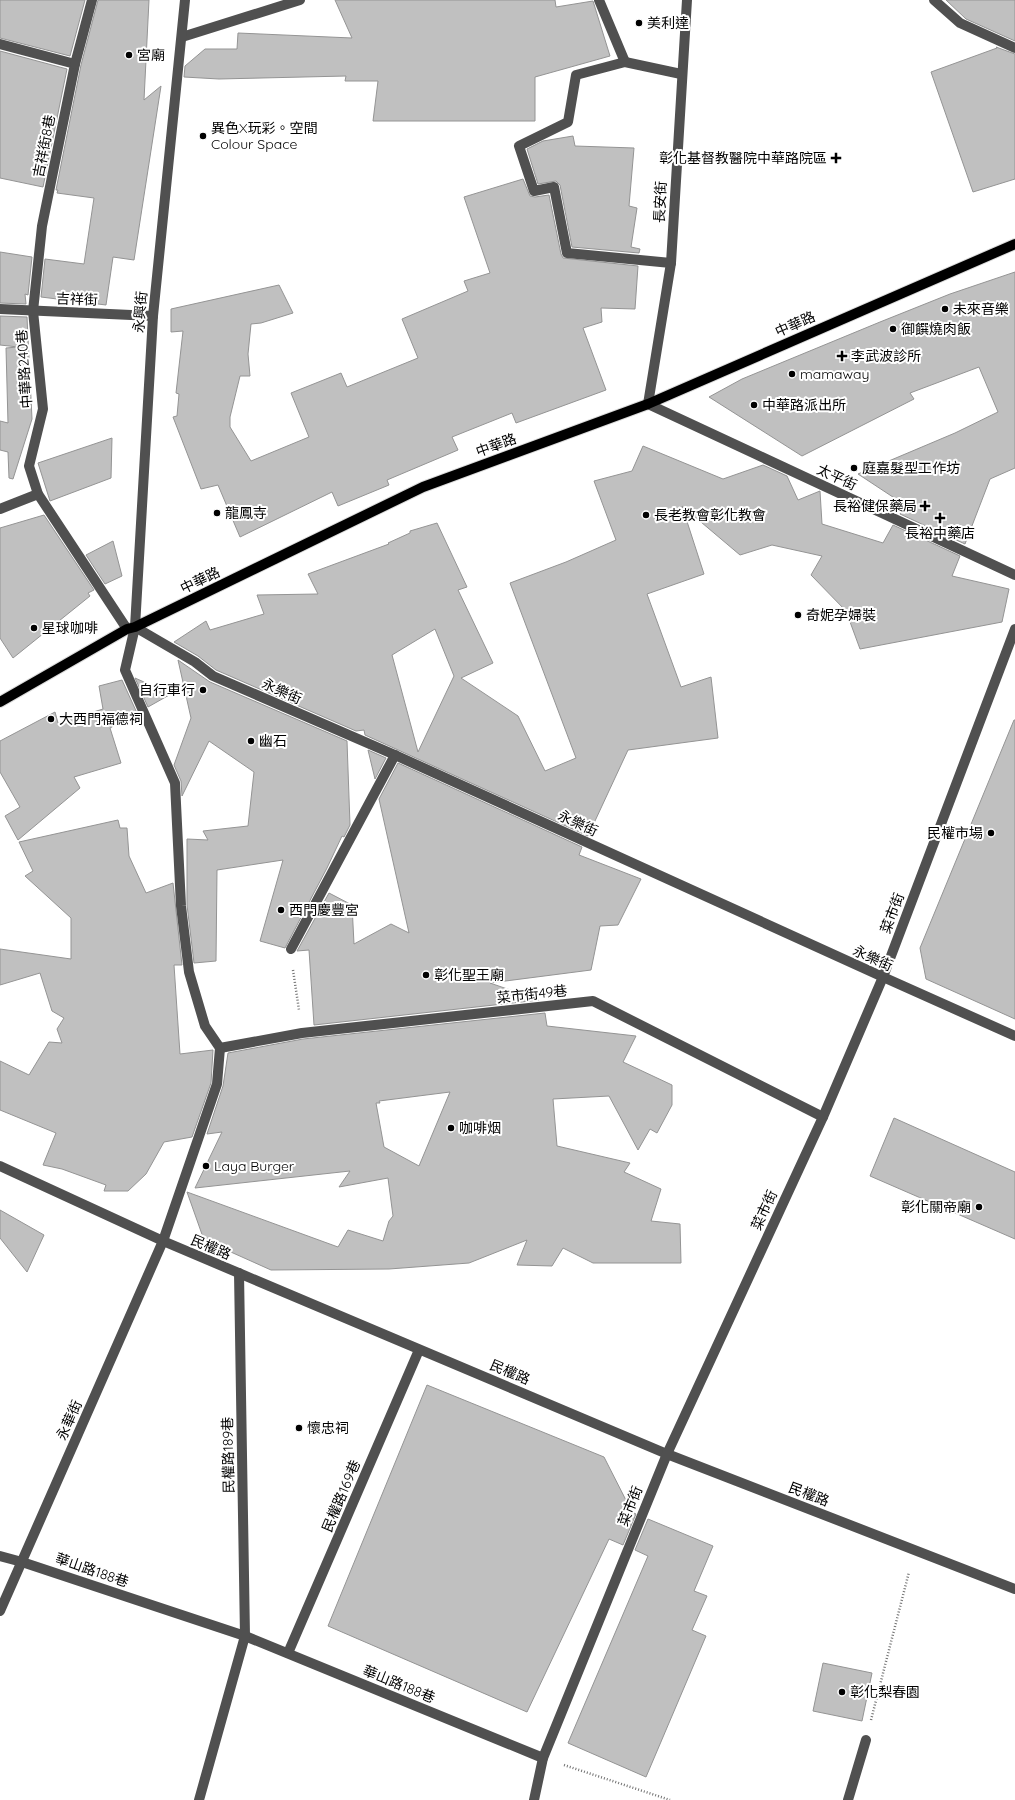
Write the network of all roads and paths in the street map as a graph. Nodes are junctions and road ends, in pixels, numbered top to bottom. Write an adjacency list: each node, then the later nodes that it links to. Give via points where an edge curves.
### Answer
1 (92, 0): 11 (street, 吉祥街8巷)
2 (185, 0): 7 (street, 永興街)
3 (300, 0): 7 (street)
4 (599, 0): 10 (street)
5 (686, 0): 12 (street, 長安街)
6 (934, 0): 9 (street, via 960,22)
7 (182, 37): 17 (street, 永興街)
8 (0, 44): 11 (street)
9 (1015, 48)
10 (625, 62): 12 (street); 14 (street, via 576,75 568,122 519,146 534,191 554,187 567,253)
11 (75, 64): 16 (street, 吉祥街8巷, via 42,226)
12 (681, 74): 14 (street, 長安街)
13 (1015, 244): 18 (main road, 中華路)
14 (671, 263): 18 (street, 長安街)
15 (0, 309): 16 (street, 吉祥街)
16 (33, 311): 17 (street, 吉祥街); 19 (street, 中華路240巷, via 43,408 29,466)
17 (154, 316): 22 (street, 永興街)
18 (648, 404): 21 (street, 太平街); 22 (main road, 中華路, via 423,487)
19 (38, 494): 20 (street); 22 (street, 中華路240巷)
20 (0, 509)
21 (1015, 575)
22 (131, 628): 24 (main road, 中華路); 25 (street, 永樂街, via 195,662 213,676); 30 (street, 永興街, via 125,670 175,783 181,906 189,972 205,1026)
23 (1015, 629): 27 (street, 菜市街)
24 (0, 702)
25 (395, 755): 26 (street); 27 (street, 永樂街)
26 (291, 950): 28 (path)
27 (883, 978): 29 (street, 永樂街); 31 (street, 菜市街)
28 (302, 1033): 30 (street, 菜市街49巷); 31 (street, 菜市街49巷, via 593,1001)
29 (1015, 1036)
30 (220, 1048): 33 (street, 永華街, via 217,1084)
31 (823, 1117): 36 (street, 菜市街)
32 (0, 1166): 33 (street, 民權路)
33 (163, 1241): 34 (street, 民權路); 39 (street, 永華街)
34 (238, 1274): 35 (street, 民權路); 42 (street, 民權路189巷)
35 (419, 1350): 36 (street, 民權路); 43 (street, 民權路169巷)
36 (667, 1454): 37 (street, 民權路); 45 (street, 菜市街)
37 (915, 1550): 40 (street, 民權路); 44 (path)
38 (0, 1556): 39 (street, 華山路188巷)
39 (22, 1562): 41 (street, 永華街); 42 (street, 華山路188巷)
40 (1015, 1589)
41 (0, 1611)
42 (245, 1636): 43 (street, 華山路188巷); 46 (street)
43 (288, 1653): 45 (street, 華山路188巷)
44 (866, 1740): 49 (street)
45 (543, 1758): 47 (street, 菜市街); 48 (path)
46 (199, 1800)
47 (534, 1800)
48 (670, 1800)
49 (848, 1800)

